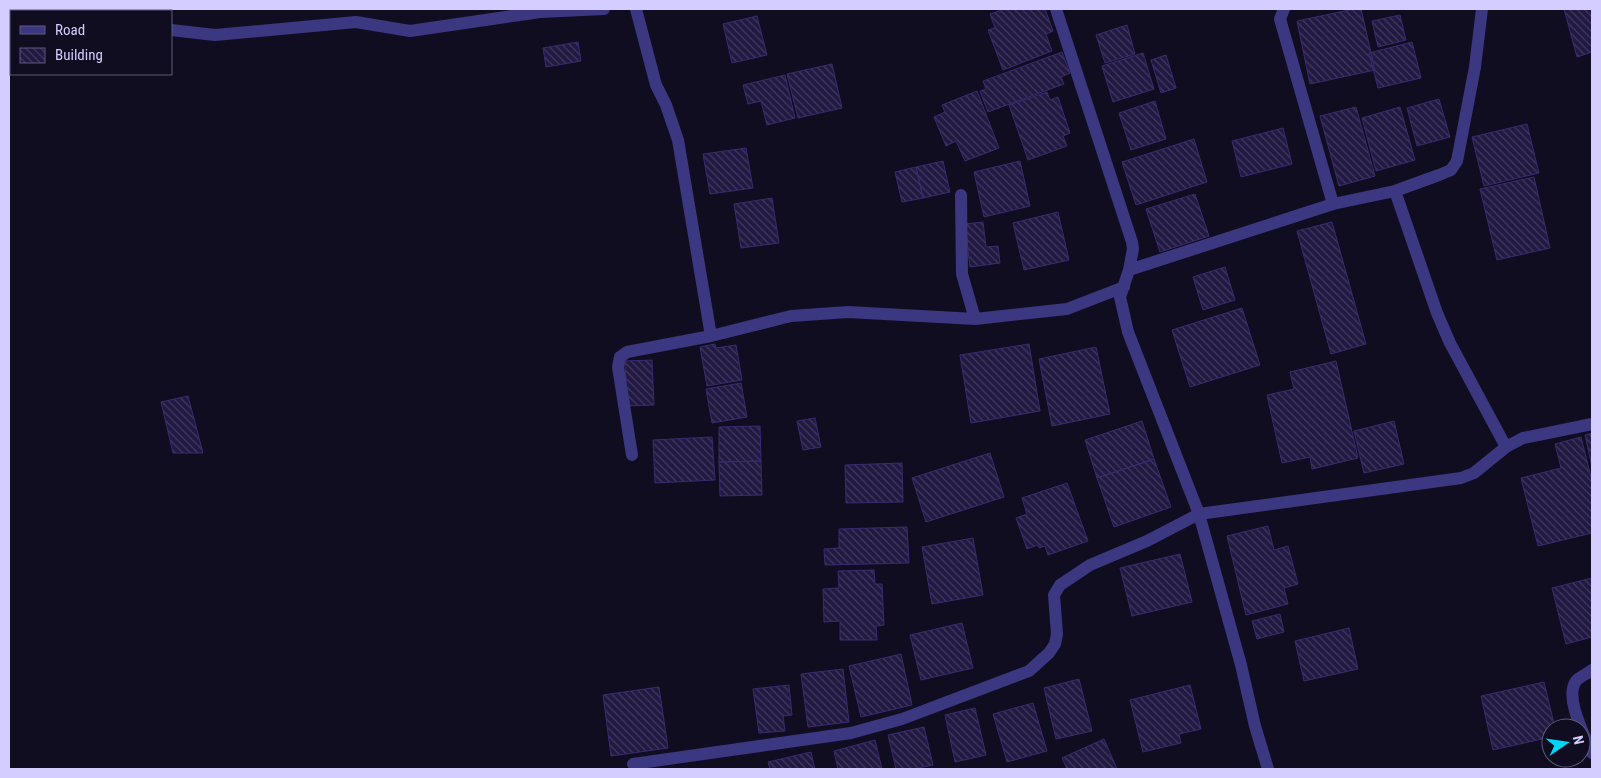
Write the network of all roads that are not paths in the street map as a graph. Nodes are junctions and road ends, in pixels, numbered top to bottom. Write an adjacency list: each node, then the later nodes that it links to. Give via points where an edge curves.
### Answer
1 (604, 9): 6 (street, via 540,12 410,31 356,22 215,35)
2 (636, 9): 13 (street, via 656,85 678,140)
3 (1056, 9): 10 (street, via 1132,242)
4 (1284, 9): 9 (street, via 1280,19)
5 (1482, 9): 7 (street, via 1475,67 1457,161 1451,170)
6 (172, 30)
7 (1395, 191): 9 (street); 15 (street, via 1440,321)
8 (961, 195): 12 (street, via 962,274)
9 (1333, 204): 10 (street)
10 (1129, 270): 11 (street)
11 (1124, 287): 12 (street, via 1067,309); 17 (street, via 1120,298 1128,332)
12 (974, 319): 13 (street, via 848,312 791,316)
13 (711, 336): 16 (street, via 627,352 620,357 618,367)
14 (1592, 424): 15 (street, via 1523,438)
15 (1506, 447): 17 (street, via 1474,473 1461,478)
16 (632, 455)
17 (1199, 514): 20 (street, via 1090,565 1060,585 1054,595 1055,644 1029,670 902,719 851,732); 21 (street)
18 (1592, 670): 19 (street, via 1576,680 1571,691)
19 (1592, 753)
20 (633, 764)
21 (1268, 769)

